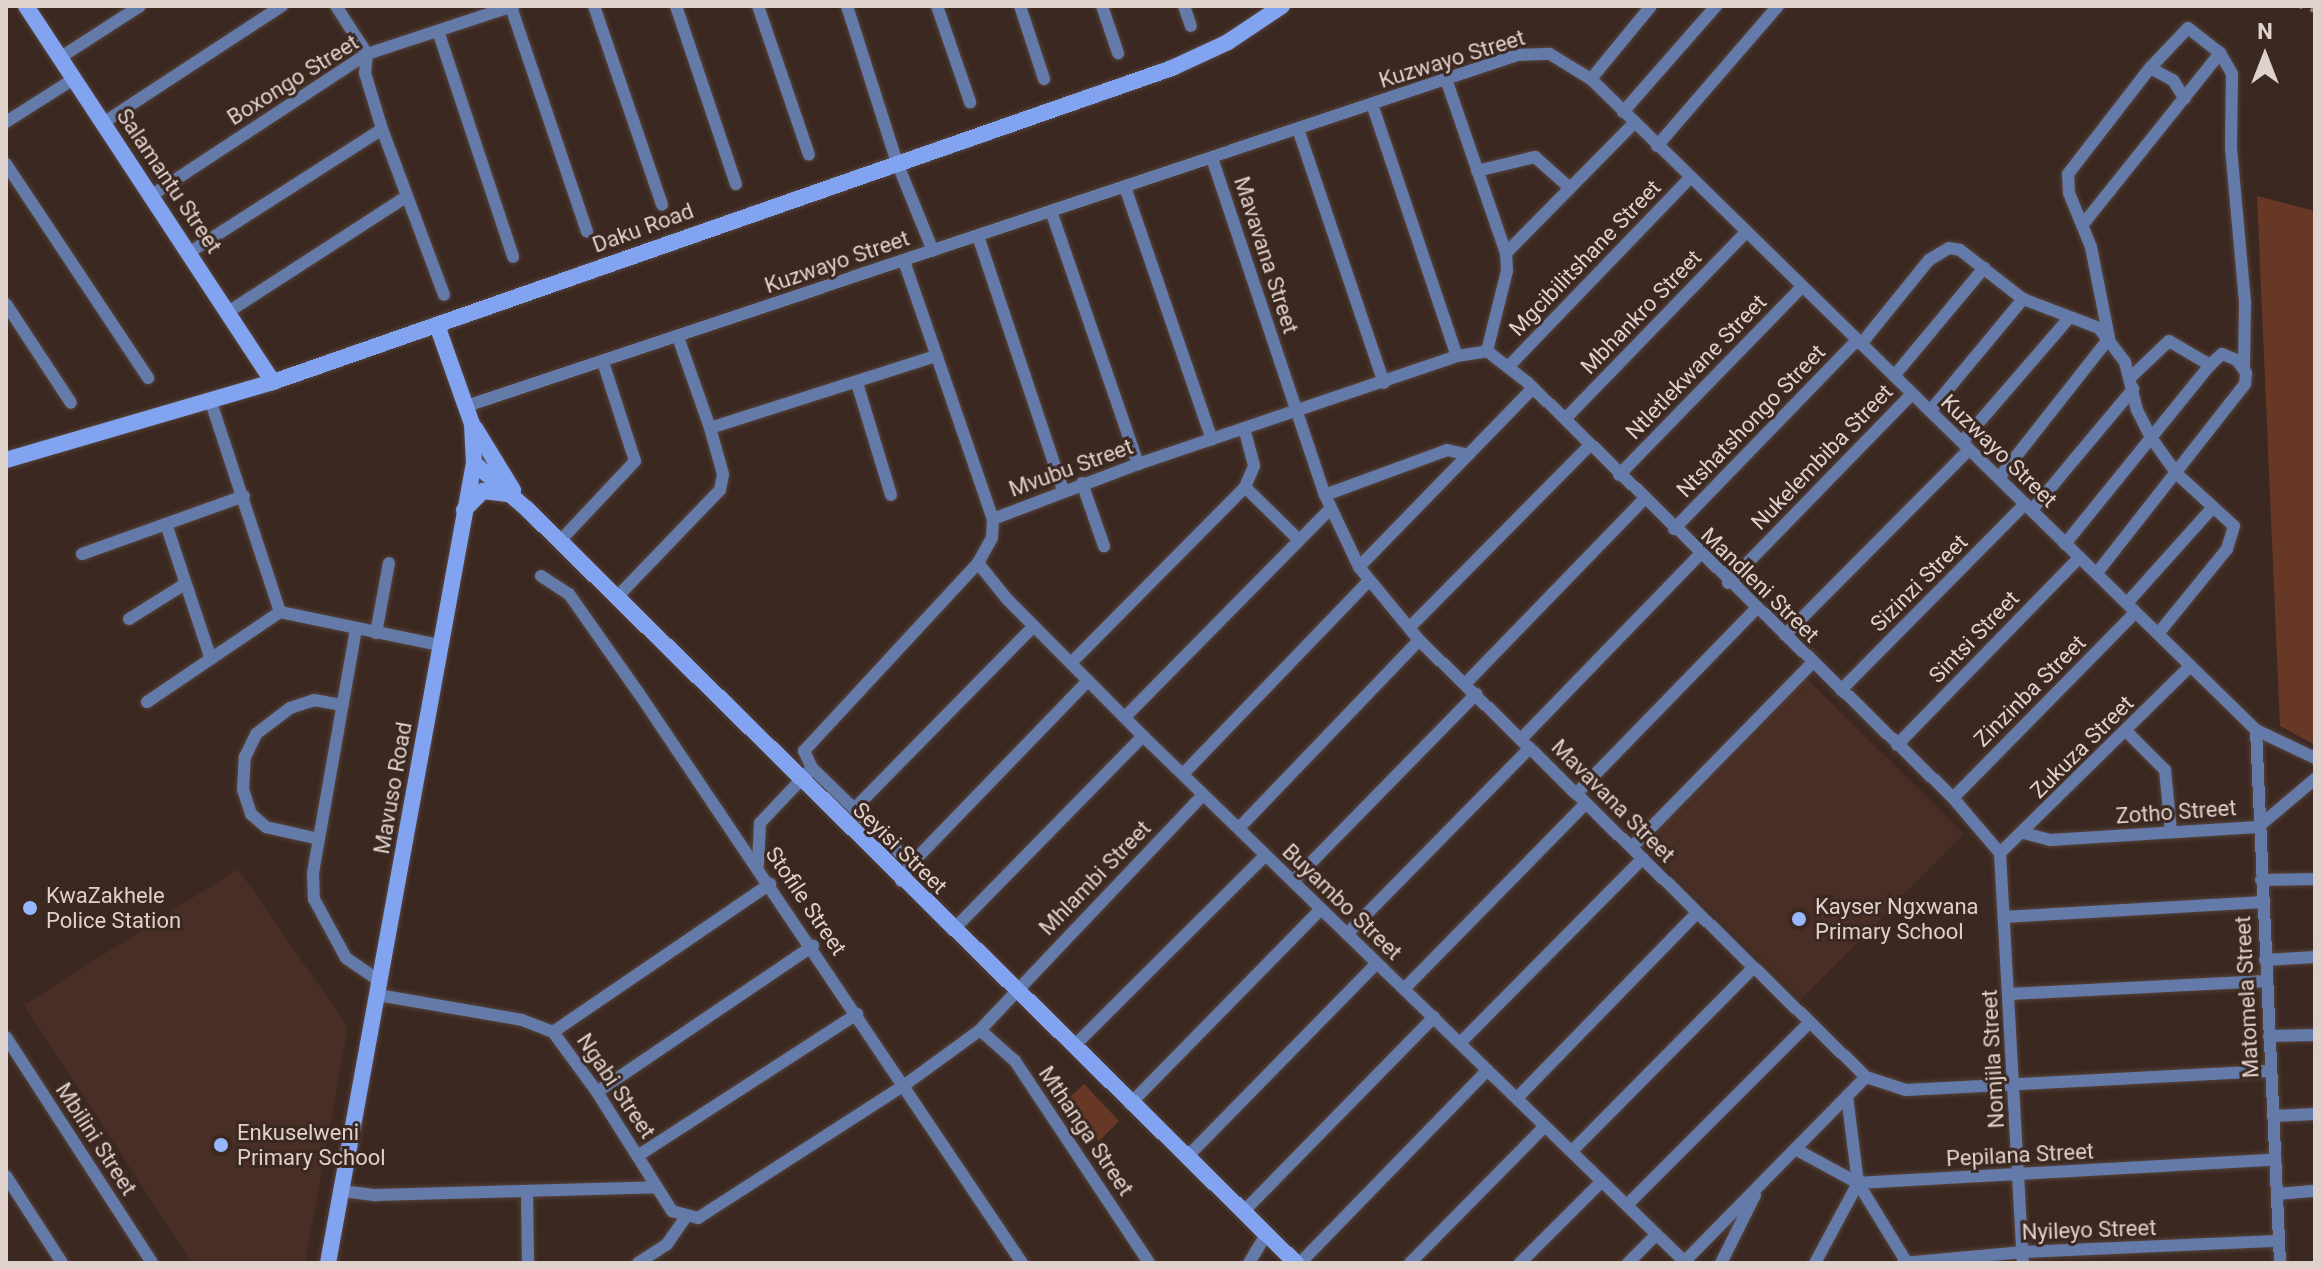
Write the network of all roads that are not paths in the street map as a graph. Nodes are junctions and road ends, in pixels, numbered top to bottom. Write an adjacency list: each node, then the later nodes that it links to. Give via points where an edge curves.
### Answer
1 (26, 6): 23 (street, Salamantu Street)
2 (140, 6): 23 (street)
3 (282, 6): 34 (street)
4 (336, 6): 22 (street)
5 (512, 6): 19 (street, Boxongo Street); 53 (street)
6 (594, 6): 50 (street)
7 (676, 6): 45 (street)
8 (758, 6): 39 (street)
9 (847, 6): 41 (street)
10 (937, 6): 30 (street)
11 (1020, 6): 26 (street)
12 (1102, 6): 20 (street)
13 (1184, 6): 18 (street)
14 (1282, 6): 41 (street, Daku Road, via 1195,59)
15 (1651, 6): 28 (street)
16 (1716, 6): 32 (street)
17 (1778, 6): 38 (street)
18 (1191, 26)
19 (438, 31): 22 (street, Boxongo Street); 59 (street)
20 (1118, 53)
21 (2220, 53): 24 (street, via 2188,28); 29 (street); 78 (street, via 2234,84 2231,148 2245,303)
22 (367, 54): 36 (street, via 365,73); 48 (street, Boxongo Street)
23 (61, 57): 25 (street, Salamantu Street)
24 (2150, 68): 29 (street, via 2173,80); 52 (street, via 2068,174 2069,193)
25 (75, 78): 33 (street); 34 (street, Salamantu Street)
26 (1044, 79)
27 (1446, 79): 28 (street, Kuzwayo Street, via 1536,52 1562,58); 31 (street, Kuzwayo Street); 43 (street)
28 (1591, 79): 32 (street, Kuzwayo Street)
29 (2185, 99): 52 (street)
30 (970, 102)
31 (1372, 104): 37 (street, Kuzwayo Street); 74 (street)
32 (1623, 112): 35 (street, Kuzwayo Street)
33 (6, 122)
34 (103, 123): 48 (street, Salamantu Street)
35 (1634, 123): 38 (street, Kuzwayo Street); 47 (street)
36 (382, 129): 49 (street); 57 (street)
37 (1298, 129): 40 (street, Kuzwayo Street); 83 (street)
38 (1657, 146): 44 (street, Kuzwayo Street)
39 (809, 155)
40 (1212, 158): 46 (street, Kuzwayo Street); 90 (street, Mavavana Street)
41 (896, 160): 56 (street); 68 (street, Daku Road)
42 (6, 164): 80 (street)
43 (1477, 171): 47 (street, via 1535,157); 58 (street)
44 (1690, 178): 54 (street, Kuzwayo Street); 77 (street, Mgcibilitshane Street)
45 (736, 184)
46 (1125, 187): 51 (street, Kuzwayo Street); 96 (street)
47 (1570, 188): 58 (street)
48 (152, 195): 57 (street, Salamantu Street)
49 (406, 197): 63 (street); 66 (street)
50 (662, 205)
51 (1051, 211): 55 (street, Kuzwayo Street); 103 (street)
52 (2084, 223): 70 (street)
53 (587, 231)
54 (1745, 233): 62 (street, Kuzwayo Street); 92 (street, Mbhankro Street)
55 (978, 236): 56 (street, Kuzwayo Street); 109 (street)
56 (933, 251): 60 (street, Kuzwayo Street)
57 (190, 252): 66 (street, Salamantu Street)
58 (1506, 253): 72 (street, via 1507,271)
59 (513, 257)
60 (904, 261): 69 (street, Kuzwayo Street); 73 (street)
61 (1984, 268): 64 (street, Ntshatshongo Street); 71 (street, Ntshatshongo Street, via 1960,250 1939,251); 79 (street)
62 (1801, 288): 71 (street, Kuzwayo Street); 105 (street, Ntletlekwane Street)
63 (444, 295)
64 (2023, 299): 67 (street, Ntshatshongo Street); 91 (street)
65 (6, 304): 88 (street)
66 (228, 312): 81 (street, Salamantu Street)
67 (2068, 319): 70 (street, Ntshatshongo Street, via 2085,320); 99 (street)
68 (437, 325): 81 (street, Daku Road); 89 (street, Mavuso Road)
69 (678, 337): 75 (street, Kuzwayo Street); 94 (street)
70 (2109, 338): 84 (street); 106 (street)
71 (1859, 342): 79 (street, Kuzwayo Street); 122 (street, Ntshatshongo Street)
72 (1487, 351): 74 (street, Mvubu Street); 77 (street, Mandleni Street)
73 (936, 356): 82 (street); 120 (street)
74 (1457, 356): 83 (street, Mvubu Street)
75 (603, 362): 89 (street, Kuzwayo Street); 124 (street, via 635,461)
76 (2210, 365): 78 (street, via 2225,354); 84 (street, Sizinzi Street, via 2169,341); 97 (street)
77 (1509, 366): 85 (street, Mandleni Street)
78 (2244, 367): 104 (street, via 2245,384)
79 (1894, 376): 86 (street, Kuzwayo Street)
80 (148, 378)
81 (273, 382): 87 (street, Daku Road)
82 (857, 383): 94 (street); 111 (street)
83 (1384, 383): 90 (street, Mvubu Street)
84 (2132, 383): 97 (street); 115 (street, Sizinzi Street)
85 (1533, 388): 92 (street, Mandleni Street); 100 (street)
86 (1912, 394): 91 (street, Kuzwayo Street); 136 (street, Nukelembiba Street)
87 (210, 399): 101 (street, Daku Road); 113 (street)
88 (71, 403)
89 (467, 406): 93 (street, Mavuso Road)
90 (1297, 411): 95 (street, Mvubu Street); 112 (street, Mavavana Street)
91 (1930, 411): 99 (street, Kuzwayo Street)
92 (1565, 419): 98 (street, Mandleni Street)
93 (472, 424): 102 (street, Mavuso Road); 117 (street)
94 (710, 428): 138 (street, via 723,474 720,490)
95 (1244, 428): 96 (street, Mvubu Street); 108 (street, via 1254,466)
96 (1212, 439): 103 (street, Mvubu Street)
97 (2152, 439): 104 (street); 125 (street)
98 (1589, 446): 105 (street, Mandleni Street); 144 (street)
99 (1965, 446): 106 (street, Kuzwayo Street); 148 (street)
100 (1468, 455): 112 (street, via 1447,450); 132 (street)
101 (8, 456)
102 (474, 463): 110 (street, Seyisi Street); 119 (street, Mavuso Road)
103 (1138, 464): 107 (street, Mvubu Street)
104 (2177, 474): 116 (street); 133 (street)
105 (1619, 475): 114 (street, Mandleni Street)
106 (1999, 478): 115 (street, Kuzwayo Street)
107 (1082, 483): 109 (street, Mvubu Street); 126 (street)
108 (1245, 487): 123 (street); 152 (street)
109 (1063, 490): 120 (street, Mvubu Street)
110 (509, 494): 117 (street, Seyisi Street); 119 (street, via 483,491)
111 (891, 495)
112 (1325, 495): 118 (street, Mavavana Street)
113 (244, 496): 121 (street); 141 (street)
114 (1644, 499): 122 (street, Mandleni Street); 156 (street)
115 (2028, 507): 125 (street, Kuzwayo Street); 157 (street, Sizinzi Street)
116 (2213, 507): 139 (street, Zinzinba Street); 147 (street, via 2231,521 2232,541)
117 (527, 509): 124 (street, Seyisi Street)
118 (1330, 509): 123 (street); 132 (street, Mavavana Street)
119 (463, 511): 150 (street, Mavuso Road)
120 (993, 519): 131 (street, Mvubu Street, via 992,538)
121 (166, 524): 127 (street); 137 (street)
122 (1674, 529): 128 (street, Mandleni Street)
123 (1298, 539): 161 (street)
124 (559, 542): 138 (street, Seyisi Street)
125 (2065, 544): 129 (street, Kuzwayo Street)
126 (1104, 546)
127 (82, 554)
128 (1699, 555): 136 (street, Mandleni Street); 165 (street)
129 (2080, 557): 133 (street, Kuzwayo Street); 166 (street, Sintsi Street)
130 (389, 563): 146 (street)
131 (978, 563): 143 (street, Buyambo Street); 168 (street, Mvubu Street, via 804,751)
132 (1359, 567): 135 (street, Mavavana Street)
133 (2097, 573): 139 (street, Kuzwayo Street)
134 (541, 576): 186 (street, Stofile Street, via 569,594)
135 (1369, 581): 144 (street, Mavavana Street); 169 (street)
136 (1728, 583): 140 (street, Mandleni Street)
137 (185, 584): 142 (street); 151 (street)
138 (616, 598): 171 (street, Seyisi Street)
139 (2131, 608): 147 (street, Kuzwayo Street); 174 (street, Zinzinba Street)
140 (1756, 609): 148 (street, Mandleni Street); 172 (street)
141 (280, 612): 145 (street); 151 (street)
142 (129, 619)
143 (1034, 626): 152 (street, Buyambo Street); 176 (street)
144 (1409, 628): 149 (street, Mavavana Street)
145 (356, 629): 146 (street); 160 (street)
146 (376, 633): 150 (street)
147 (2158, 634): 154 (street, Kuzwayo Street)
148 (1785, 635): 153 (street, Mandleni Street)
149 (1419, 640): 156 (street, Mavavana Street); 178 (street)
150 (440, 645): 205 (street, Mavuso Road)
151 (211, 659): 159 (street)
152 (1071, 663): 155 (street, Buyambo Street)
153 (1812, 663): 157 (street, Mandleni Street); 182 (street)
154 (2190, 666): 162 (street, Kuzwayo Street); 163 (street, Zukuza Street)
155 (1088, 681): 161 (street, Buyambo Street); 187 (street)
156 (1465, 684): 158 (street, Mavavana Street)
157 (1841, 690): 166 (street, Mandleni Street)
158 (1476, 694): 165 (street, Mavavana Street); 191 (street)
159 (147, 702)
160 (343, 705): 181 (street); 181 (street, via 314,700 290,708 256,734 245,757 242,778 251,814 266,827)
161 (1126, 716): 164 (street, Buyambo Street)
162 (2256, 730): 167 (street, Kuzwayo Street); 177 (street, Matomela Street)
163 (2127, 732): 179 (street, via 2165,770); 180 (street, Zukuza Street)
164 (1143, 736): 169 (street, Buyambo Street); 197 (street)
165 (1525, 743): 172 (street, Mavavana Street); 198 (street)
166 (1897, 745): 174 (street, Mandleni Street)
167 (2315, 758)
168 (812, 768): 171 (street, Mvubu Street); 176 (street)
169 (1183, 774): 173 (street, Buyambo Street)
170 (2315, 779): 177 (street, Zotho Street)
171 (801, 782): 186 (street, Mvubu Street, via 760,823); 190 (street, Seyisi Street)
172 (1576, 794): 175 (street, Mavavana Street)
173 (1203, 795): 178 (street, Buyambo Street); 207 (street, Mhlambi Street)
174 (1953, 798): 183 (street, Mandleni Street)
175 (1585, 804): 182 (street, Mavavana Street); 206 (street)
176 (855, 808): 187 (street)
177 (2258, 827): 179 (street, Zotho Street); 189 (street, Matomela Street)
178 (1239, 828): 184 (street, Buyambo Street)
179 (2171, 831): 180 (street, Zotho Street, via 2050,840)
180 (2024, 833): 183 (street, Zukuza Street)
181 (319, 839): 205 (street, via 314,899 346,958)
182 (1632, 847): 185 (street, Mavavana Street)
183 (2000, 853): 196 (street, Nomjila Street)
184 (1265, 856): 191 (street, Buyambo Street); 218 (street)
185 (1643, 858): 195 (street, Mavavana Street); 217 (street)
186 (758, 864): 192 (street, Stofile Street)
187 (911, 864): 190 (street)
188 (2315, 879): 189 (street)
189 (2261, 880): 193 (street, Matomela Street)
190 (901, 881): 197 (street, Seyisi Street)
191 (1293, 881): 194 (street, Buyambo Street)
192 (770, 884): 199 (street, Stofile Street); 213 (street)
193 (2262, 902): 196 (street); 201 (street, Matomela Street)
194 (1321, 909): 198 (street, Buyambo Street); 227 (street)
195 (1697, 913): 203 (street, Mavavana Street); 226 (street)
196 (2005, 917): 208 (street, Nomjila Street)
197 (953, 930): 207 (street, Seyisi Street)
198 (1347, 934): 202 (street, Buyambo Street)
199 (813, 946): 209 (street, Stofile Street); 224 (street)
200 (2315, 957): 201 (street)
201 (2265, 960): 204 (street, Matomela Street)
202 (1376, 964): 206 (street, Buyambo Street); 234 (street)
203 (1753, 968): 211 (street, Mavavana Street); 232 (street)
204 (2266, 981): 208 (street); 215 (street, Matomela Street)
205 (380, 988): 213 (street, Ngabi Street); 242 (street, Mavuso Road)
206 (1404, 989): 210 (street, Buyambo Street)
207 (1015, 990): 212 (street, Mhlambi Street); 218 (street, Seyisi Street)
208 (2010, 994): 223 (street, Nomjila Street)
209 (857, 1014): 222 (street, Stofile Street); 233 (street)
210 (1434, 1017): 217 (street, Buyambo Street); 247 (street)
211 (1809, 1023): 221 (street, Mavavana Street); 246 (street)
212 (980, 1030): 222 (street, Mhlambi Street); 261 (street, Mthanga Street, via 1015,1061)
213 (553, 1032): 224 (street, Ngabi Street)
214 (2315, 1035): 215 (street)
215 (2269, 1036): 220 (street, Matomela Street)
216 (6, 1037): 256 (street, Mbilini Street)
217 (1460, 1043): 219 (street, Buyambo Street)
218 (1073, 1047): 227 (street, Seyisi Street)
219 (1488, 1070): 226 (street, Buyambo Street); 263 (street)
220 (2269, 1071): 223 (street, Mavavana Street); 229 (street, Matomela Street)
221 (1866, 1077): 223 (street, Mavavana Street, via 1906,1090); 225 (street)
222 (906, 1084): 248 (street, Mhlambi Street); 260 (street, Stofile Street)
223 (2015, 1086): 237 (street, Nomjila Street)
224 (597, 1092): 233 (street, Ngabi Street)
225 (1847, 1096): 231 (street); 239 (street)
226 (1517, 1098): 230 (street, Buyambo Street)
227 (1130, 1104): 234 (street, Seyisi Street)
228 (2315, 1114): 229 (street)
229 (2273, 1116): 235 (street, Matomela Street)
230 (1545, 1126): 232 (street, Buyambo Street); 264 (street)
231 (1795, 1149): 239 (street); 240 (street)
232 (1572, 1151): 238 (street, Buyambo Street)
233 (639, 1155): 241 (street, Ngabi Street)
234 (1187, 1157): 247 (street, Seyisi Street)
235 (2275, 1160): 237 (street, Pepilana Street); 245 (street, Matomela Street)
236 (6, 1176): 255 (street)
237 (2019, 1176): 239 (street, Pepilana Street); 252 (street, Nomjila Street)
238 (1601, 1182): 246 (street, Buyambo Street); 265 (street)
239 (1858, 1183): 254 (street); 268 (street)
240 (1760, 1185): 253 (street); 267 (street)
241 (657, 1187): 243 (street); 248 (street, Ngabi Street, via 672,1211)
242 (341, 1191): 243 (street); 257 (street, Mavuso Road)
243 (527, 1191): 258 (street)
244 (2315, 1191): 245 (street)
245 (2277, 1194): 251 (street, Matomela Street)
246 (1627, 1205): 250 (street, Buyambo Street)
247 (1243, 1212): 249 (street, Seyisi Street)
248 (691, 1218): 259 (street, Mhlambi Street, via 667,1244)
249 (1266, 1235): 262 (street); 263 (street, Seyisi Street)
250 (1655, 1236): 253 (street, Buyambo Street); 266 (street)
251 (2278, 1241): 252 (street, Nyileyo Street); 269 (street, Matomela Street)
252 (2023, 1257): 254 (street, Nyileyo Street)
253 (1685, 1262)
254 (1905, 1262)
255 (62, 1263)
256 (152, 1263)
257 (328, 1263)
258 (528, 1263)
259 (638, 1263)
260 (1022, 1263)
261 (1149, 1263)
262 (1249, 1263)
263 (1298, 1263)
264 (1410, 1263)
265 (1520, 1263)
266 (1628, 1263)
267 (1721, 1263)
268 (1815, 1263)
269 (2280, 1263)

